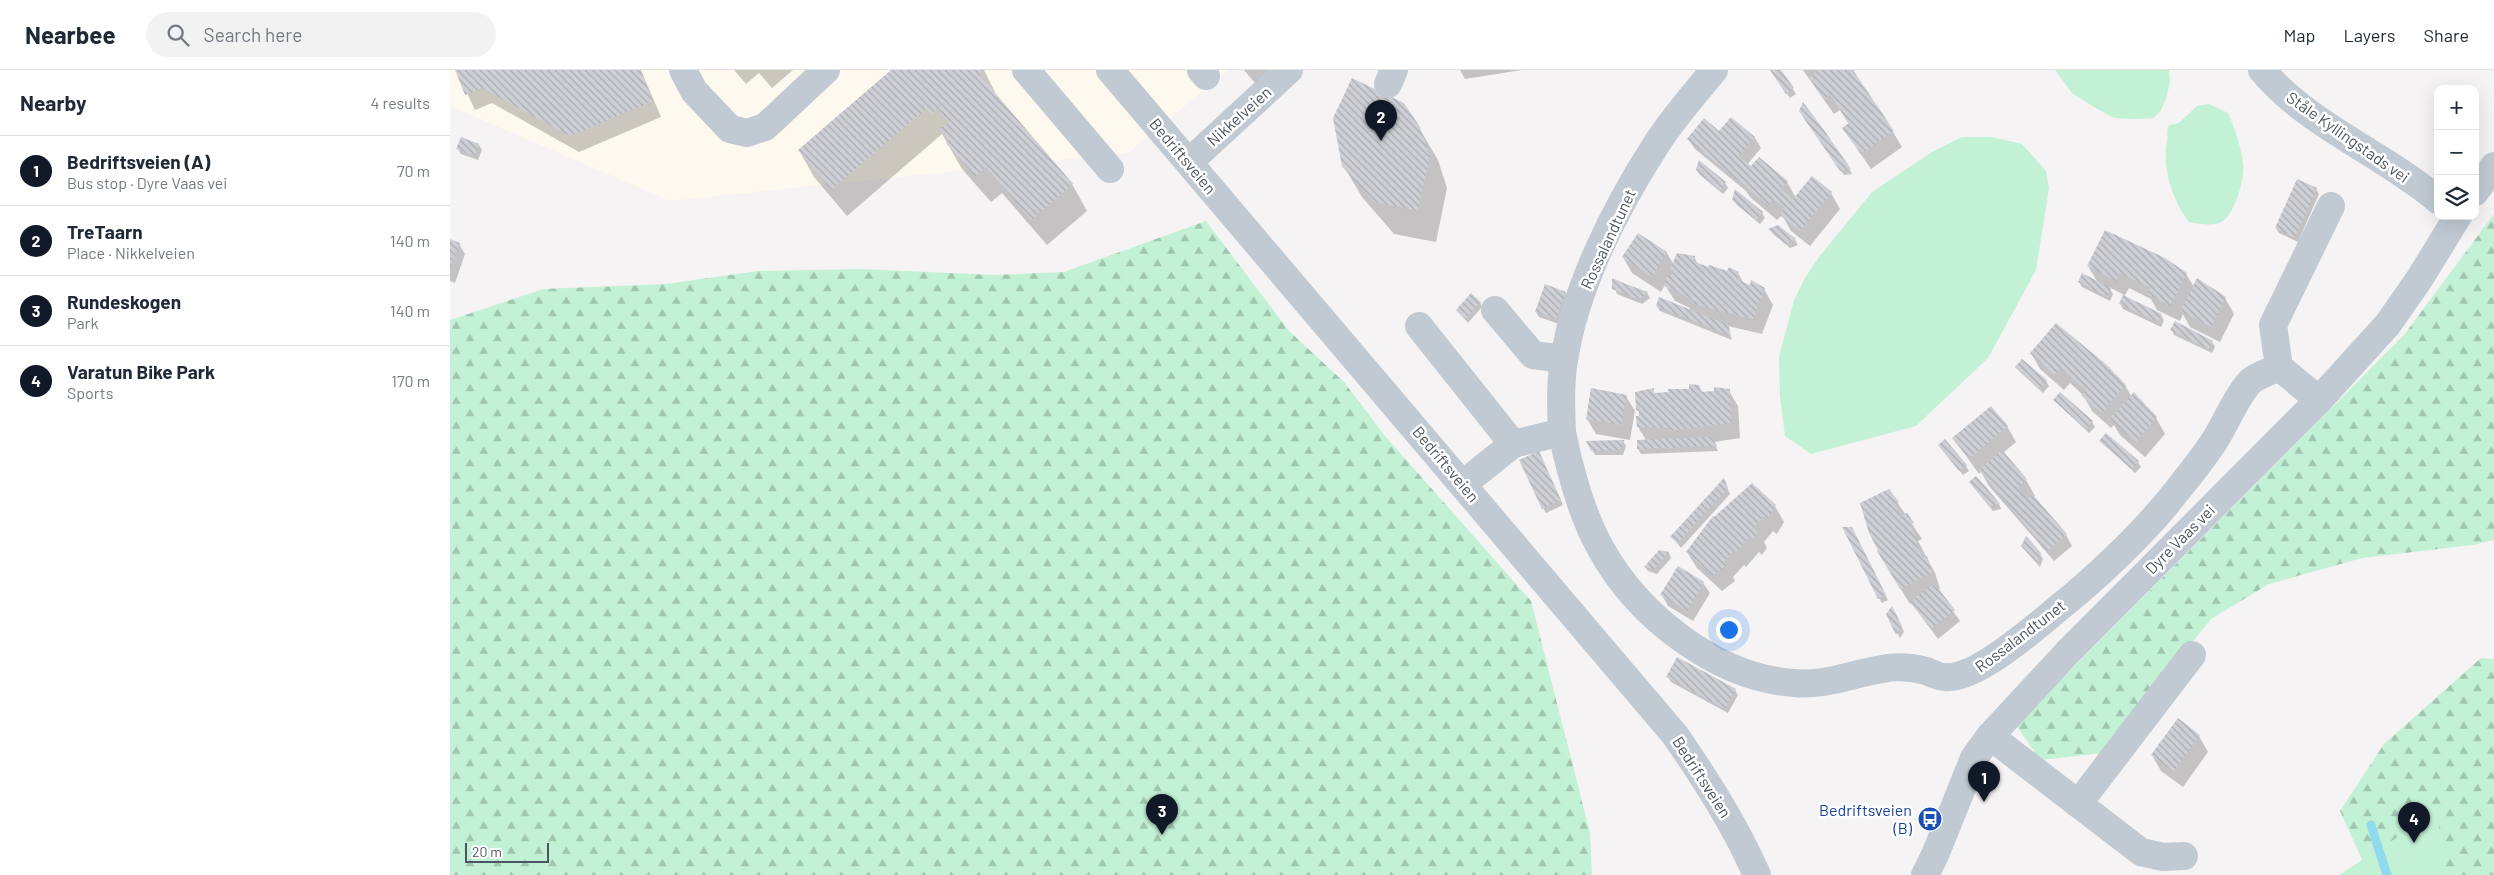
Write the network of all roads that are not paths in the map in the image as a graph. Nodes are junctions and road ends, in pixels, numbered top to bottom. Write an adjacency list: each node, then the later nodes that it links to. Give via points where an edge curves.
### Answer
1 (683, 70): 2 (street, via 694,91 730,129 747,133 765,127)
2 (826, 70)
3 (1026, 70): 10 (street)
4 (1110, 70): 8 (street, Bedriftsveien)
5 (1289, 70): 8 (street, Nikkelveien)
6 (1714, 70): 17 (street, Rossalandtunet, via 1654,146 1629,190 1585,285)
7 (2262, 70): 12 (street, Ståle Kyllingstads vei, via 2272,83 2298,104)
8 (1189, 162): 22 (street, Bedriftsveien)
9 (2494, 166): 11 (street)
10 (1110, 169)
11 (2479, 187)
12 (2434, 199)
13 (2332, 206): 18 (street, via 2273,325)
14 (2448, 220): 19 (street, Dyre Vaas vei, via 2420,278 2388,324)
15 (1495, 310): 17 (street, via 1534,355)
16 (1419, 326): 21 (street)
17 (1564, 360): 20 (street, Rossalandtunet)
18 (2279, 367): 19 (street); 20 (street, Rossalandtunet, via 2250,381 2213,443 2167,504 2118,553 2063,605 1977,670 1959,677 1943,677 1904,667 1832,681 1795,684 1759,678 1729,668 1701,652 1649,609 1601,549 1579,496)
19 (2319, 400): 24 (street, Dyre Vaas vei, via 2073,647)
20 (1562, 432): 21 (street)
21 (1513, 444): 22 (street)
22 (1463, 484): 27 (street, Bedriftsveien, via 1675,735 1713,789)
23 (2192, 655): 25 (street)
24 (1990, 736): 25 (street); 28 (street, Dyre Vaas vei, via 1970,767)
25 (2078, 804): 26 (street, via 2142,852 2163,857)
26 (2184, 856)
27 (1757, 875)
28 (1925, 875)

